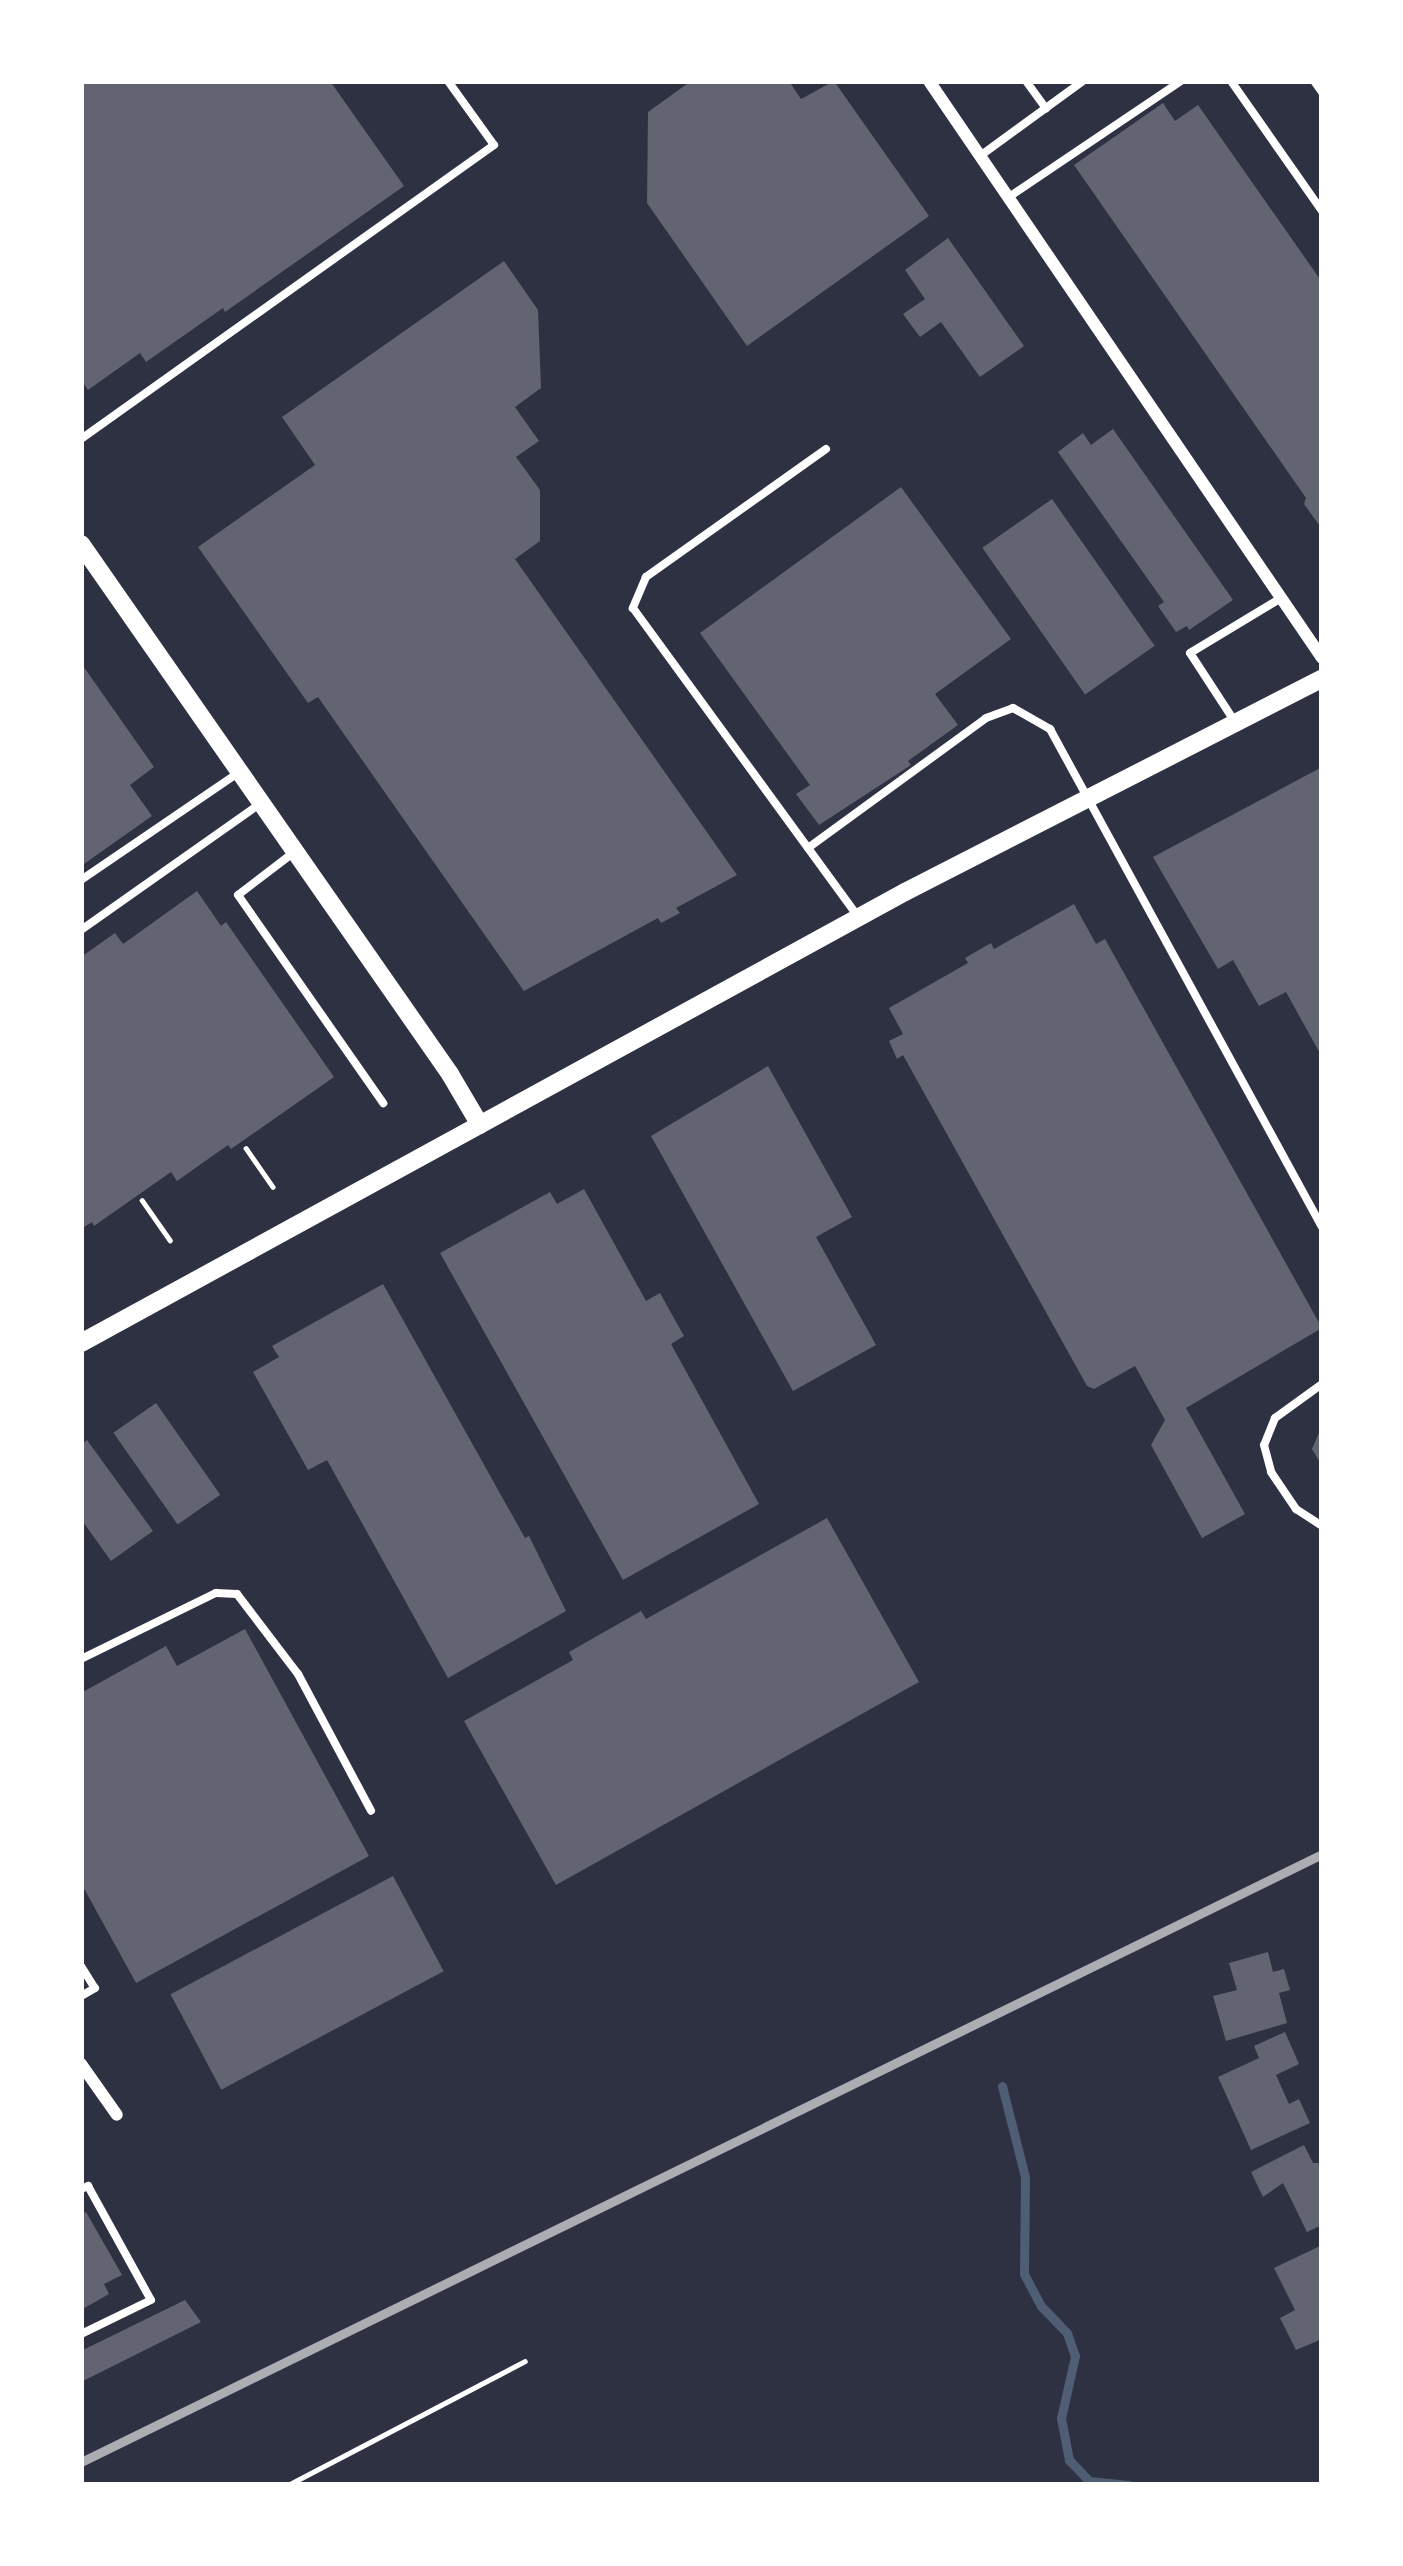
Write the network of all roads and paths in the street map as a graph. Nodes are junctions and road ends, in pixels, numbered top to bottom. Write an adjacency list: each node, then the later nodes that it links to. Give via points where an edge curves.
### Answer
1 (448, 81): 13 (lane, via 494,145)
2 (929, 81): 10 (street)
3 (1026, 81): 9 (lane)
4 (1084, 81): 9 (lane)
5 (1181, 81): 11 (lane)
6 (1231, 81): 12 (lane)
7 (1314, 81): 8 (lane)
8 (1322, 92)
9 (1046, 109): 10 (lane)
10 (980, 156): 11 (street)
11 (1008, 197): 16 (street)
12 (1322, 212)
13 (81, 439)
14 (826, 449): 23 (lane, via 646,577 633,608)
15 (81, 544): 20 (street)
16 (1281, 598): 17 (street); 19 (lane, via 1190,652)
17 (1322, 658)
18 (1322, 679): 19 (street)
19 (1236, 723): 21 (street)
20 (239, 772): 22 (street); 25 (lane)
21 (1090, 798): 23 (lane, via 1050,729 1012,707); 26 (street); 33 (lane)
22 (262, 802): 24 (street); 27 (lane)
23 (808, 848): 26 (lane)
24 (295, 851): 28 (lane, via 238,895); 29 (street)
25 (81, 880)
26 (859, 918): 29 (street)
27 (81, 930)
28 (383, 1103)
29 (480, 1126): 35 (street)
30 (246, 1148): 31 (path)
31 (273, 1186)
32 (142, 1200): 34 (path)
33 (1322, 1227)
34 (170, 1240)
35 (81, 1343)
36 (1322, 1384): 37 (lane, via 1274,1418 1264,1445 1296,1509)
37 (1322, 1526)
38 (81, 1659): 39 (lane, via 216,1593 237,1594 298,1674)
39 (371, 1811)
40 (81, 1966): 41 (lane, via 95,1988)
41 (81, 1996)
42 (81, 2064): 43 (street)
43 (117, 2115)
44 (81, 2189): 45 (lane, via 88,2186 151,2300)
45 (81, 2334)
46 (525, 2361): 47 (path)
47 (288, 2485)

